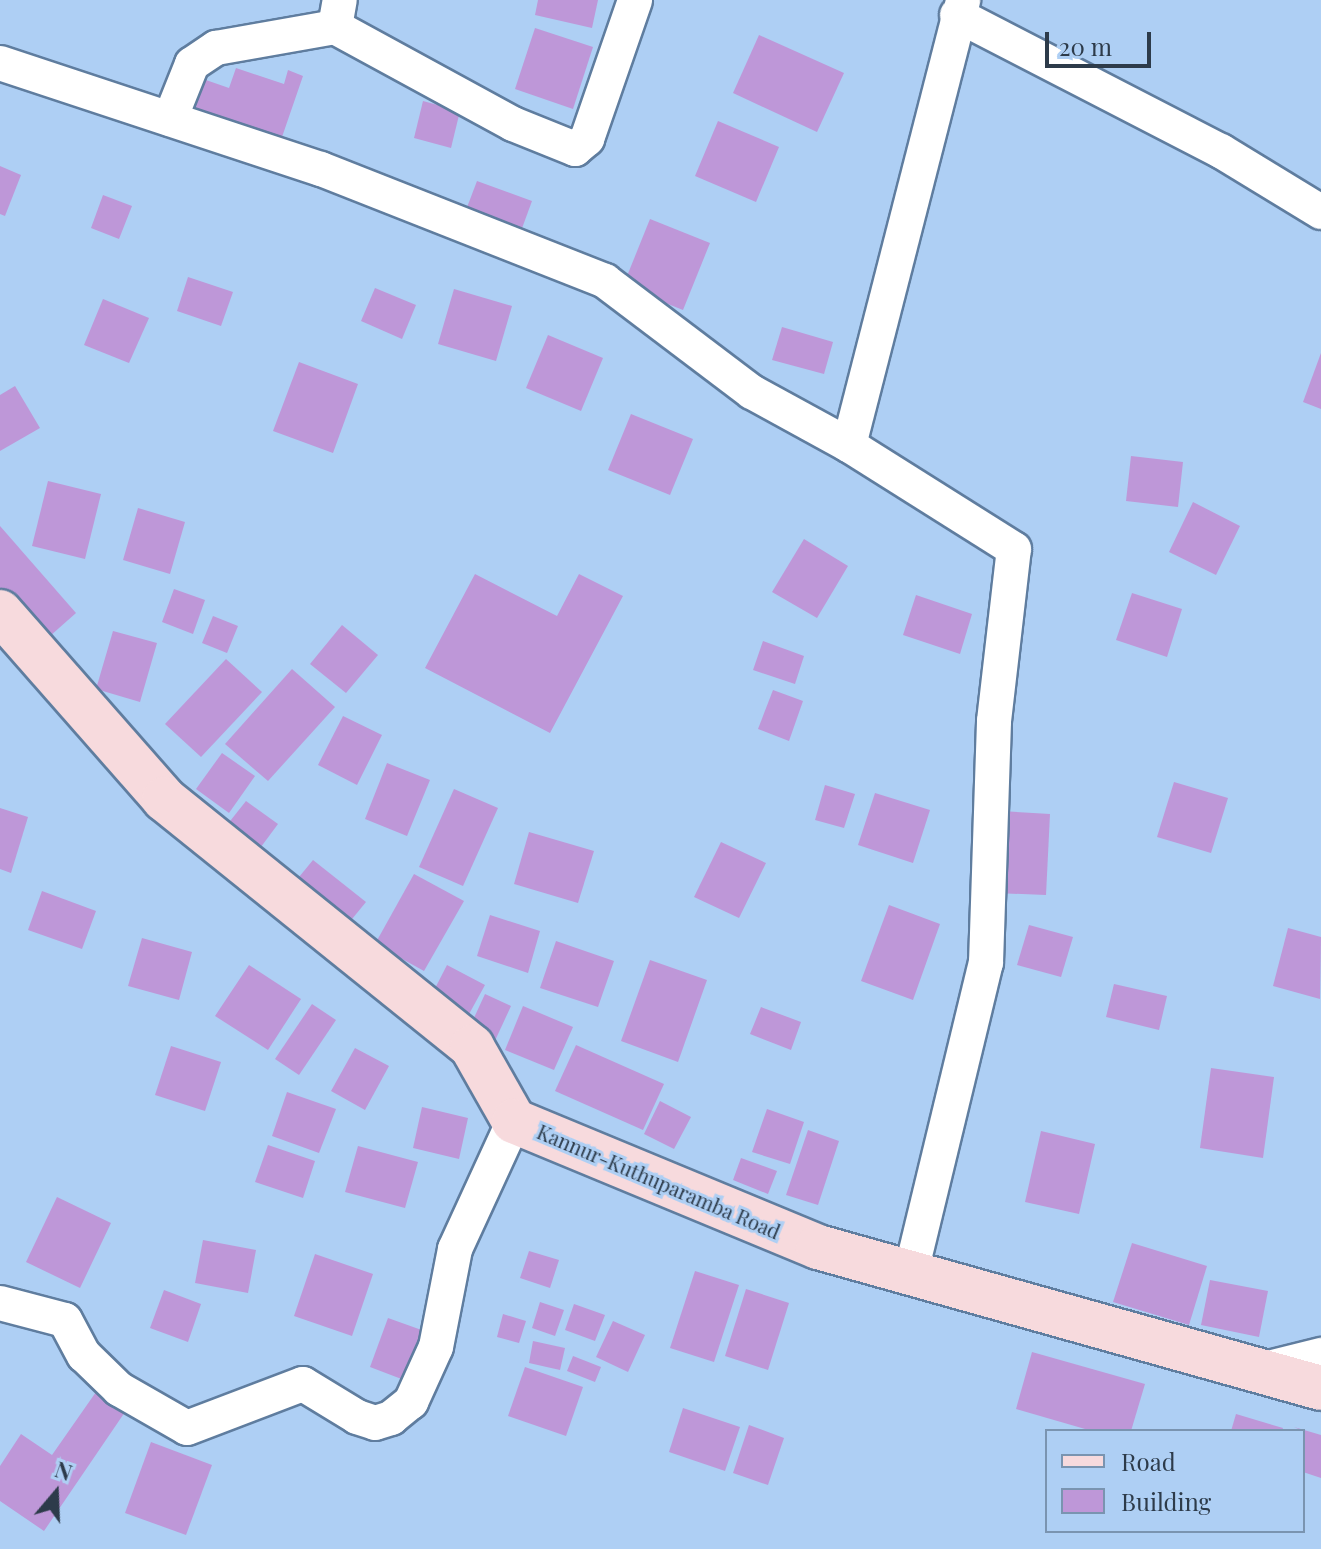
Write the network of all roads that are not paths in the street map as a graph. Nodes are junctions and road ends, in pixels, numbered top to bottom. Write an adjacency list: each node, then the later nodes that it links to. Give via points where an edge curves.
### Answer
1 (635, 0): 3 (street, via 587,139 575,149 513,124)
2 (960, 8): 6 (street); 7 (street)
3 (337, 13): 5 (street, via 216,48 192,64)
4 (0, 63): 5 (street)
5 (170, 119): 7 (street, via 321,169 605,281 752,392)
6 (1321, 212)
7 (849, 445): 10 (street, via 1014,549 994,721 986,963)
8 (0, 612): 9 (main road, Kannur-Kuthuparamba Road, via 164,799 472,1047)
9 (514, 1121): 10 (main road, Kannur-Kuthuparamba Road, via 818,1247); 11 (street, via 455,1249 436,1347 411,1402 391,1418 375,1423 357,1417 303,1384 187,1428 119,1389 84,1355 65,1320)
10 (911, 1272): 13 (main road, Kannur-Kuthuparamba Road)
11 (0, 1303)
12 (1321, 1355): 13 (street)
13 (1269, 1368): 14 (main road, Kannur-Kuthuparamba Road)
14 (1321, 1388)

